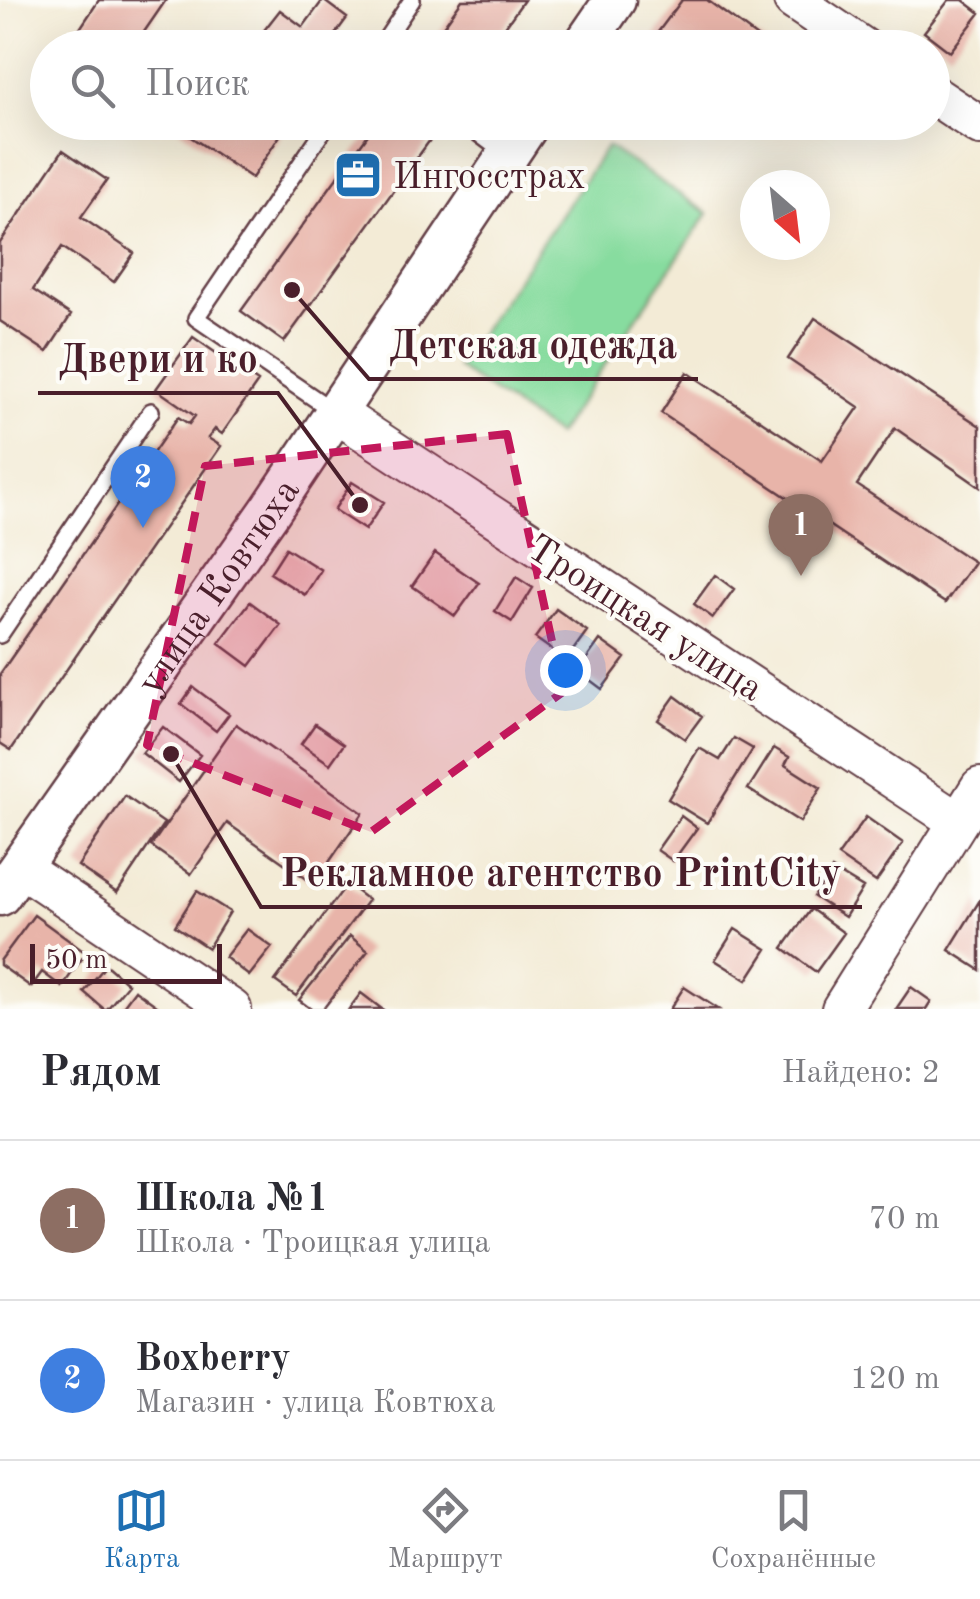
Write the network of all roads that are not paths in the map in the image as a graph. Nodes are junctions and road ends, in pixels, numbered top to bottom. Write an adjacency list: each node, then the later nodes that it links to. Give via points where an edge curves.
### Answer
1 (412, 0): 4 (lane)
2 (615, 0): 5 (main road)
3 (793, 0): 6 (street)
4 (392, 30)
5 (594, 30)
6 (837, 30)
7 (950, 106): 8 (street)
8 (980, 126)
9 (317, 140): 12 (lane, via 196,318)
10 (517, 140): 12 (main road, улица Ковтюха)
11 (151, 411): 13 (lane)
12 (336, 412): 15 (street, Троицкая улица); 16 (main road, улица Ковтюха)
13 (0, 635)
14 (980, 786): 15 (street)
15 (958, 821): 18 (street)
16 (10, 874): 17 (street)
17 (232, 1009)
18 (841, 1009)

